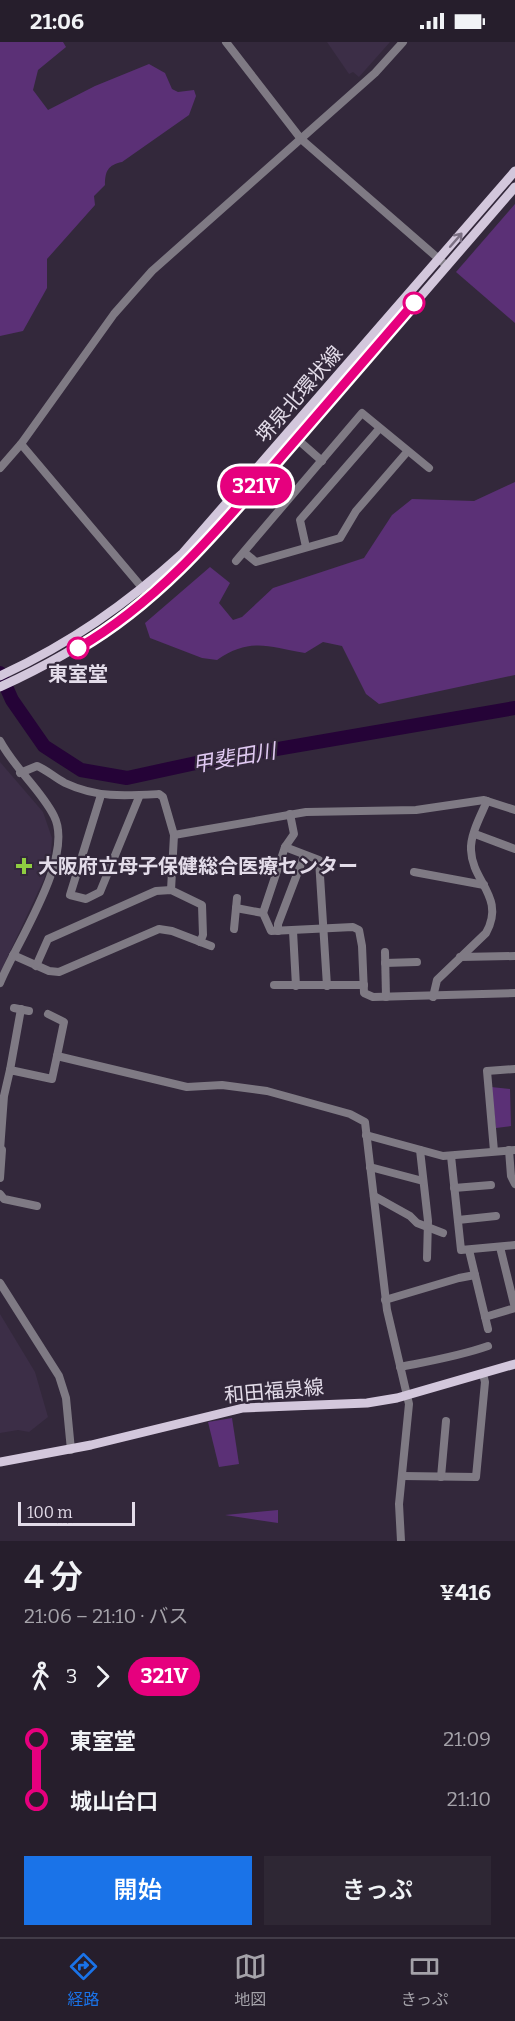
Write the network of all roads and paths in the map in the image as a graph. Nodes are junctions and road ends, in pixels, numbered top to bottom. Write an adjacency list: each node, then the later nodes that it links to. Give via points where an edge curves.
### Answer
1 (226, 42): 3 (street)
2 (403, 42): 3 (street, via 375,73)
3 (301, 139): 6 (street); 9 (street, via 152,271 114,314)
4 (515, 171): 6 (main road, 堺泉北環状線, one-way to 4)
5 (515, 187): 6 (main road, 堺泉北環状線)
6 (443, 263): 8 (main road, 堺泉北環状線); 17 (main road, 堺泉北環状線)
7 (379, 429): 10 (street); 11 (street, via 362,413); 14 (street, via 300,520)
8 (297, 439): 11 (street); 17 (main road, 堺泉北環状線, via 183,567)
9 (21, 444): 12 (street); 17 (street)
10 (407, 452): 13 (street); 14 (street, via 356,511 340,538)
11 (322, 461): 15 (street)
12 (0, 468)
13 (429, 468)
14 (306, 547): 15 (street, via 256,562)
15 (245, 553): 16 (street)
16 (236, 561)
17 (146, 593): 19 (main road, 堺泉北環状線, via 93,639)
18 (0, 676): 19 (main road, 堺泉北環状線)
19 (12, 676): 20 (main road, 堺泉北環状線)
20 (0, 687)
21 (0, 741): 22 (street)
22 (20, 773): 23 (street, via 37,766 66,783); 46 (street, via 54,815 58,845 54,866)
23 (101, 795): 24 (street); 24 (street, via 70,895 86,899 100,892)
24 (139, 797): 29 (street, via 163,797)
25 (487, 801): 26 (street); 27 (street, via 416,810); 28 (street)
26 (515, 810)
27 (290, 814): 29 (street); 30 (street, via 294,834)
28 (475, 834): 31 (street); 34 (street, via 471,855)
29 (174, 835): 35 (street)
30 (285, 847): 32 (street); 38 (street)
31 (515, 849)
32 (304, 856): 40 (street, via 319,860); 41 (street)
33 (414, 872): 34 (street)
34 (484, 885): 48 (street, via 493,905 491,924)
35 (171, 890): 43 (street, via 202,905); 51 (street, via 146,894 48,939)
36 (237, 898): 37 (street)
37 (236, 908): 38 (street); 39 (street)
38 (263, 913): 41 (street, via 271,931)
39 (234, 929)
40 (323, 929): 42 (street); 54 (street, via 359,930); 56 (street)
41 (278, 931): 42 (street)
42 (293, 931): 55 (street)
43 (200, 942): 44 (street); 51 (street, via 159,929 70,969 49,971)
44 (211, 946)
45 (385, 952): 50 (street)
46 (13, 955): 51 (street); 52 (street)
47 (515, 956): 48 (street)
48 (459, 957): 59 (street, via 437,980)
49 (417, 962): 50 (street)
50 (385, 963): 58 (street)
51 (36, 966)
52 (0, 983)
53 (274, 985): 55 (street)
54 (364, 985): 56 (street); 58 (street, via 364,993 373,998)
55 (296, 986): 56 (street)
56 (327, 986)
57 (515, 993): 59 (street)
58 (386, 997): 59 (street)
59 (433, 997)
60 (21, 1009): 64 (street, via 12,1037)
61 (48, 1014): 62 (street, via 64,1022)
62 (57, 1056): 64 (street, via 52,1079); 65 (street, via 187,1087 222,1085 267,1091 362,1119)
63 (515, 1070): 69 (street, via 487,1071)
64 (10, 1071): 66 (street, via 4,1096)
65 (366, 1135): 67 (street); 71 (street)
66 (1, 1150): 72 (street)
67 (420, 1150): 70 (street); 73 (street)
68 (512, 1150): 69 (street); 74 (street, via 511,1176)
69 (494, 1151): 70 (street)
70 (451, 1156): 76 (street)
71 (370, 1167): 73 (street); 78 (street)
72 (0, 1178)
73 (423, 1180): 82 (street)
74 (515, 1184)
75 (491, 1185): 76 (street)
76 (454, 1188): 81 (street)
77 (0, 1194): 79 (street)
78 (374, 1196): 82 (street); 91 (street)
79 (33, 1203)
80 (496, 1216): 81 (street)
81 (458, 1220): 86 (street, via 461,1250)
82 (428, 1227): 83 (street); 87 (street)
83 (443, 1233)
84 (515, 1245): 85 (street)
85 (500, 1247): 86 (street); 89 (street)
86 (469, 1250): 88 (street)
87 (427, 1258)
88 (475, 1275): 91 (street); 92 (street)
89 (511, 1276): 92 (street, via 515,1308)
90 (0, 1283): 100 (street, via 59,1376 66,1398)
91 (385, 1300): 96 (street)
92 (485, 1317): 93 (street)
93 (488, 1329)
94 (484, 1350): 96 (street)
95 (515, 1364): 97 (main road, 和田福泉線)
96 (400, 1367): 98 (street)
97 (483, 1374): 98 (main road, 和田福泉線); 103 (street, via 476,1477)
98 (407, 1396): 100 (main road, 和田福泉線, via 368,1403 243,1408); 102 (street)
99 (446, 1421): 103 (street, via 441,1439)
100 (71, 1450): 101 (main road, 和田福泉線)
101 (0, 1462)
102 (403, 1476): 103 (street); 104 (street)
103 (441, 1477)
104 (401, 1541)

